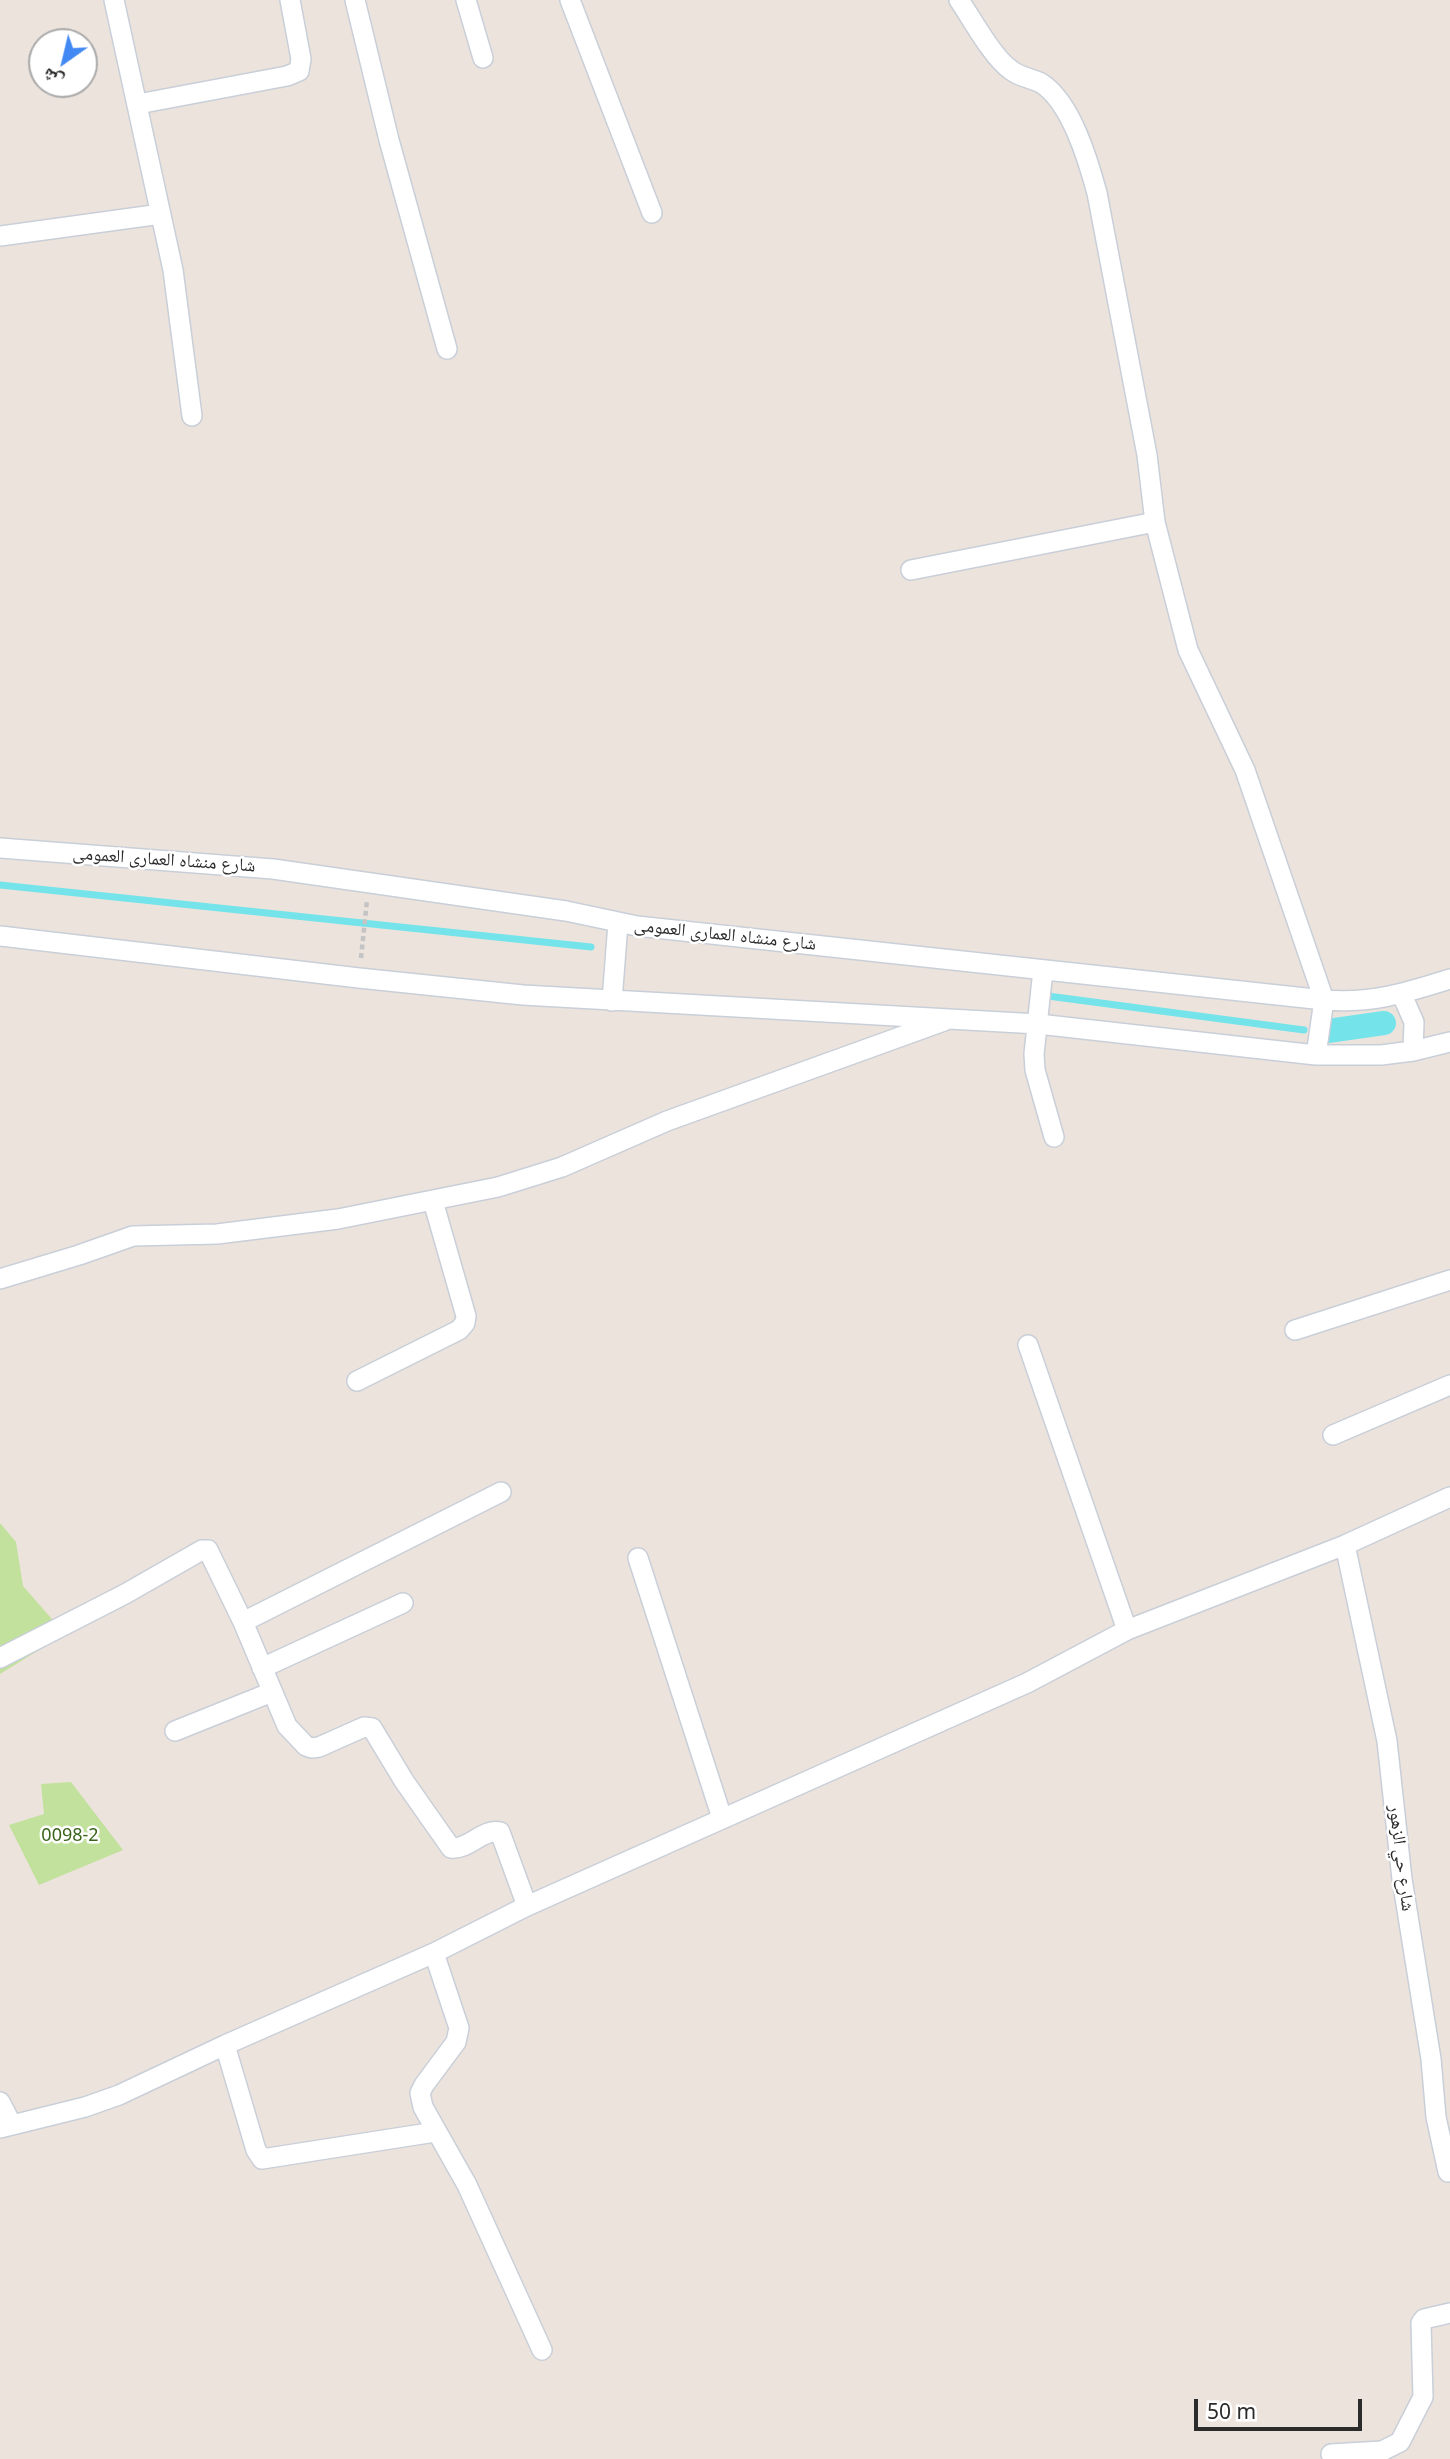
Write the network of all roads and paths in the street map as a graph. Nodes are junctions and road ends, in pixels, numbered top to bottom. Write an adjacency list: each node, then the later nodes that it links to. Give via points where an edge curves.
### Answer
1 (114, 0): 8 (street)
2 (290, 0): 8 (street, via 299,71)
3 (355, 0): 12 (street)
4 (466, 0): 7 (street)
5 (570, 0): 9 (street)
6 (959, 0): 14 (street, via 998,58 1011,71 1041,83 1056,97 1087,157 1147,455)
7 (483, 58)
8 (138, 104): 10 (street)
9 (652, 213)
10 (161, 214): 11 (street); 13 (street)
11 (0, 236)
12 (447, 349)
13 (192, 415)
14 (1155, 522): 15 (street); 24 (street, via 1188,650 1245,770)
15 (911, 570)
16 (0, 848): 18 (street, شارع منشاه العمارى العمومى, via 273,869 566,911)
17 (367, 898): 20 (path)
18 (618, 923): 21 (street, شارع منشاه العمارى العمومى); 25 (street)
19 (0, 936): 25 (street, via 435,987)
20 (361, 953)
21 (1043, 970): 24 (street, شارع منشاه العمارى العمومى); 27 (street)
22 (1450, 979): 23 (street, شارع منشاه العمارى العمومى)
23 (1402, 995): 24 (street, شارع منشاه العمارى العمومى); 29 (street, via 1414,1022)
24 (1324, 1000): 30 (street)
25 (612, 1001): 26 (street)
26 (952, 1018): 27 (street); 32 (street, via 667,1121 562,1167)
27 (1038, 1024): 30 (street); 31 (street, via 1035,1070)
28 (1448, 1049): 29 (street)
29 (1413, 1051): 30 (street)
30 (1316, 1055)
31 (1054, 1137)
32 (433, 1201): 33 (street, via 218,1234 133,1236); 37 (street, via 465,1323)
33 (0, 1279)
34 (1450, 1280): 35 (street)
35 (1295, 1330)
36 (1028, 1345): 46 (street)
37 (358, 1381)
38 (1450, 1385): 39 (street)
39 (1332, 1435)
40 (501, 1492): 45 (street)
41 (1450, 1497): 42 (street)
42 (1345, 1545): 46 (street); 58 (street, شارع حي الزهور, via 1387,1741 1436,2117)
43 (638, 1558): 51 (street)
44 (403, 1603): 48 (street)
45 (243, 1622): 47 (street, via 205,1549); 48 (street)
46 (1127, 1630): 51 (street, via 1027,1684)
47 (0, 1658)
48 (262, 1668): 49 (street)
49 (272, 1692): 50 (street); 52 (street, via 285,1723 306,1746 318,1747 364,1727 372,1728 451,1848 500,1832)
50 (175, 1731)
51 (722, 1818): 52 (street)
52 (527, 1906): 53 (street)
53 (434, 1953): 54 (street); 57 (street, via 459,2028 456,2042 420,2093)
54 (225, 2045): 56 (street, via 102,2102); 57 (street, via 262,2159)
55 (0, 2102): 56 (street)
56 (6, 2127)
57 (435, 2132): 60 (street, via 467,2185)
58 (1448, 2162)
59 (1450, 2313): 61 (street, via 1421,2323 1423,2397 1400,2442 1382,2451)
60 (542, 2350)
61 (1331, 2454)

